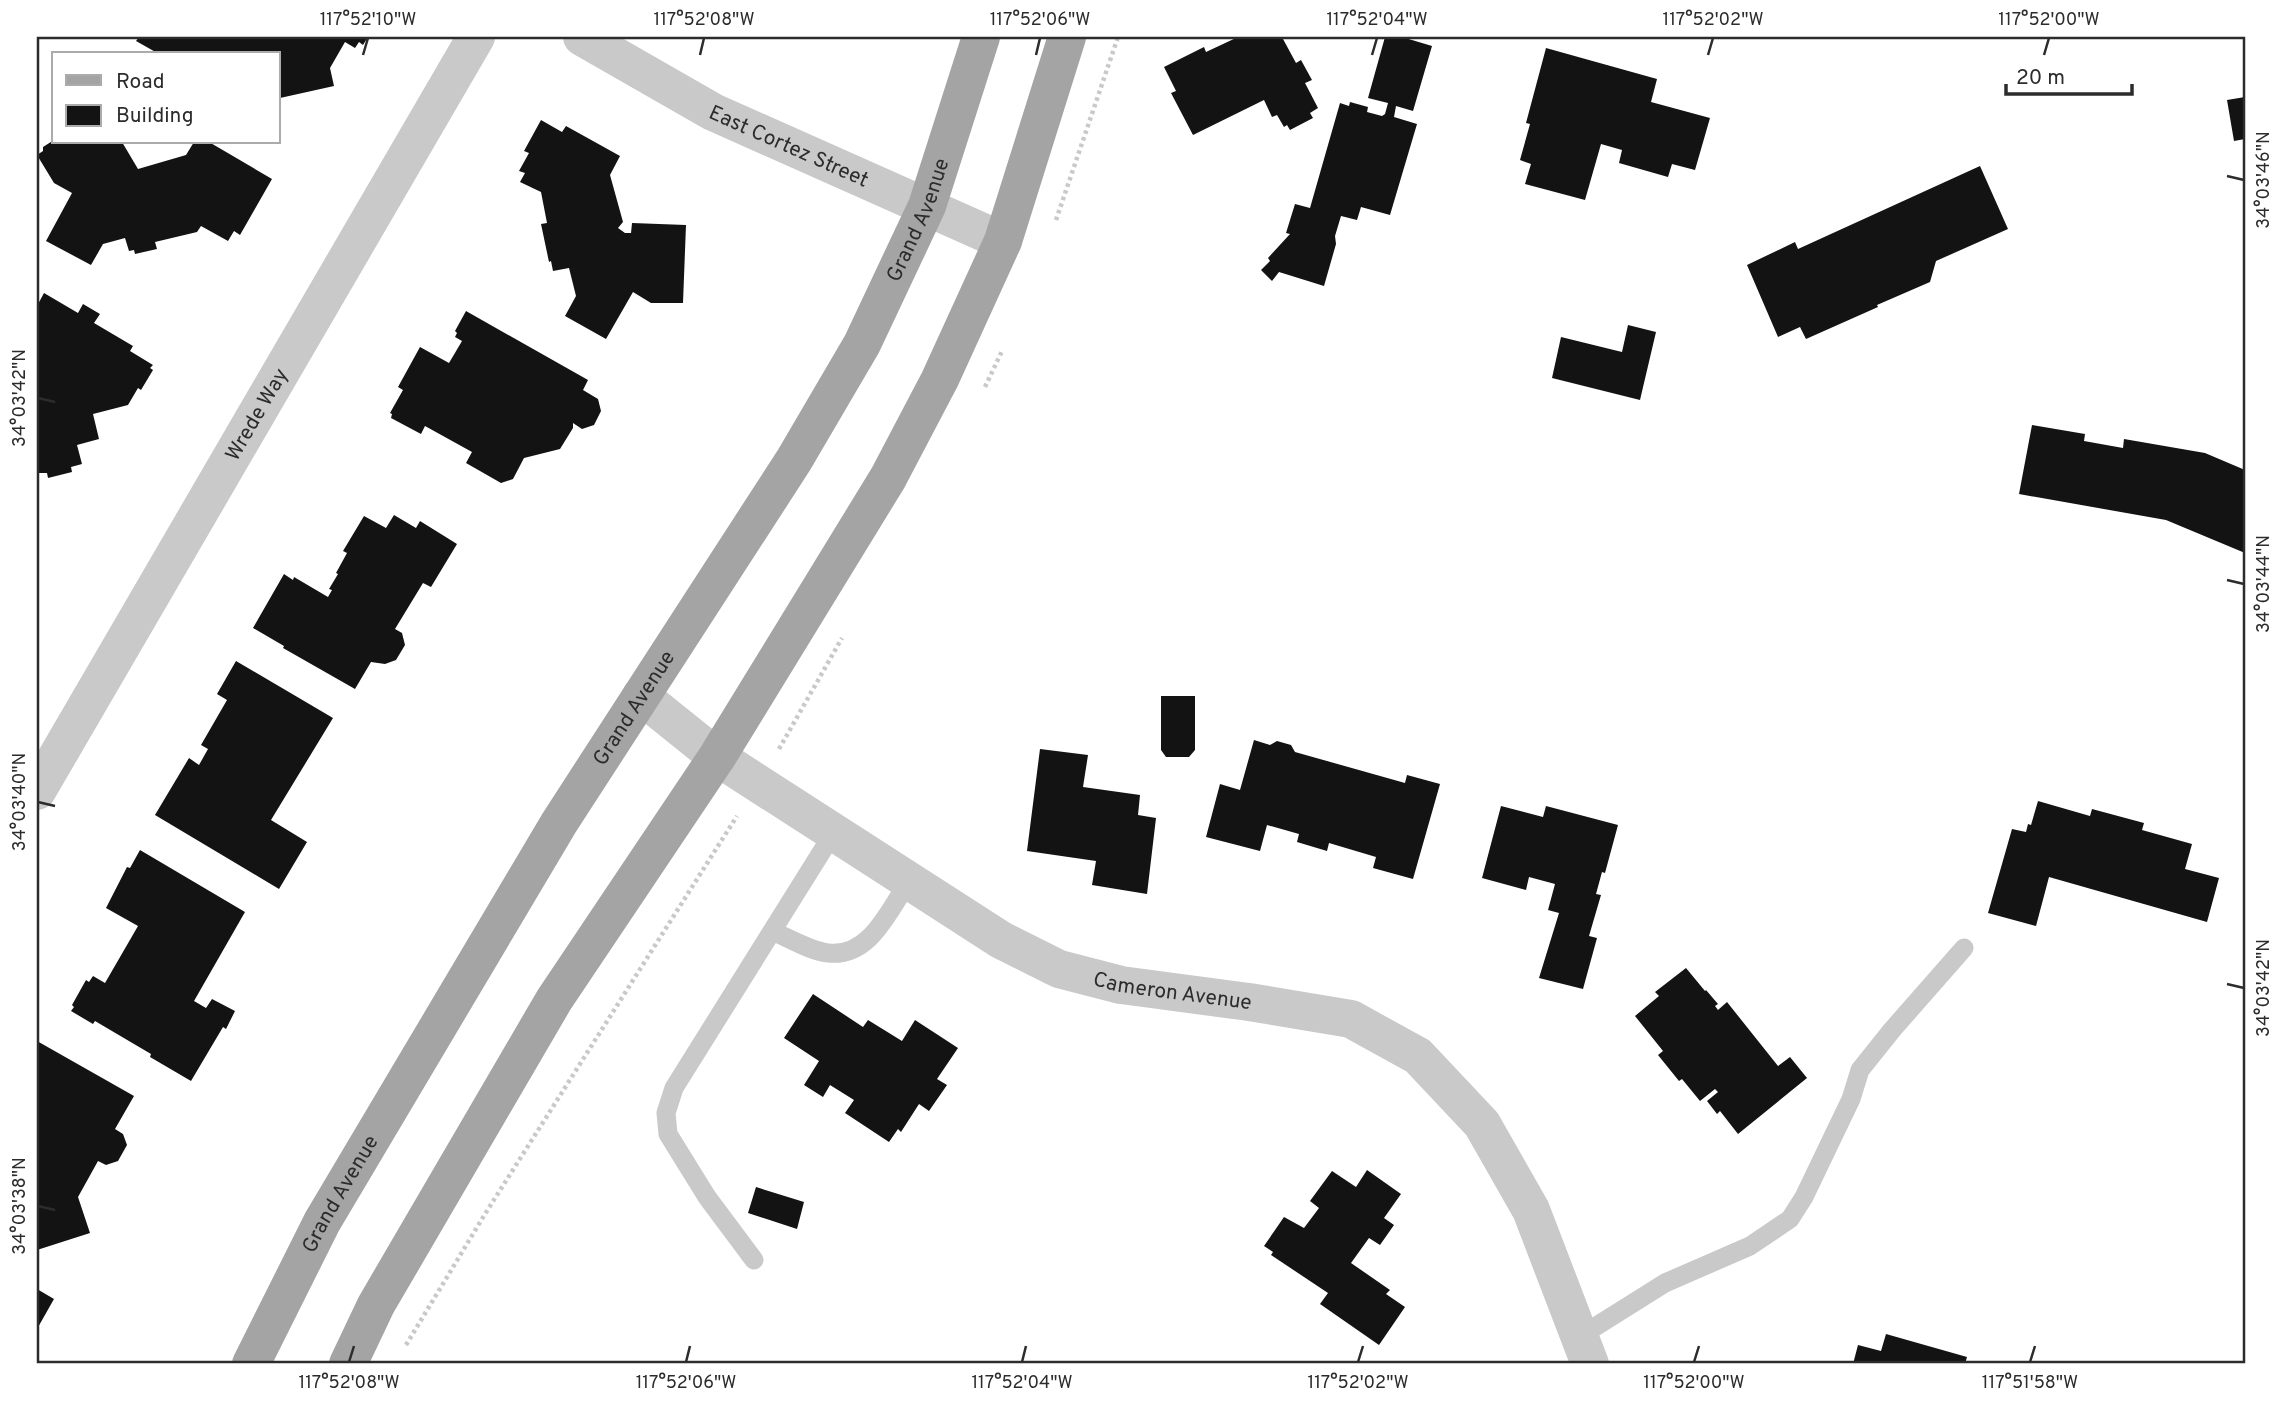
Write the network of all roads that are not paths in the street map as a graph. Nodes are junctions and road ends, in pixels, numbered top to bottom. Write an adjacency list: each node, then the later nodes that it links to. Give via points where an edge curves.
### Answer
1 (476, 37): 9 (street, Wrede Way)
2 (582, 37): 5 (street, East Cortez Street, via 713,112)
3 (981, 37): 5 (main road, Grand Avenue)
4 (1067, 37): 6 (main road)
5 (927, 206): 6 (street, East Cortez Street); 7 (main road, Grand Avenue, via 862,344 794,460)
6 (1003, 241): 8 (main road, via 940,379 888,478)
7 (641, 696): 8 (street, Cameron Avenue); 16 (main road, Grand Avenue, via 559,823 322,1222)
8 (717, 757): 10 (street, Cameron Avenue); 17 (main road, via 554,1000 376,1305)
9 (37, 791)
10 (834, 832): 11 (street, Cameron Avenue); 12 (lane)
11 (909, 881): 12 (lane, via 865,944 848,953 826,953); 15 (street, Cameron Avenue, via 1001,940 1059,969 1121,985 1351,1019 1418,1056 1482,1124 1507,1167 1531,1210)
12 (772, 930): 14 (lane, via 674,1088 666,1113 668,1134 707,1198)
13 (1964, 948): 15 (lane, via 1860,1070 1851,1099 1790,1219 1750,1246 1665,1283)
14 (754, 1260)
15 (1585, 1350)
16 (251, 1364)
17 (348, 1364)

